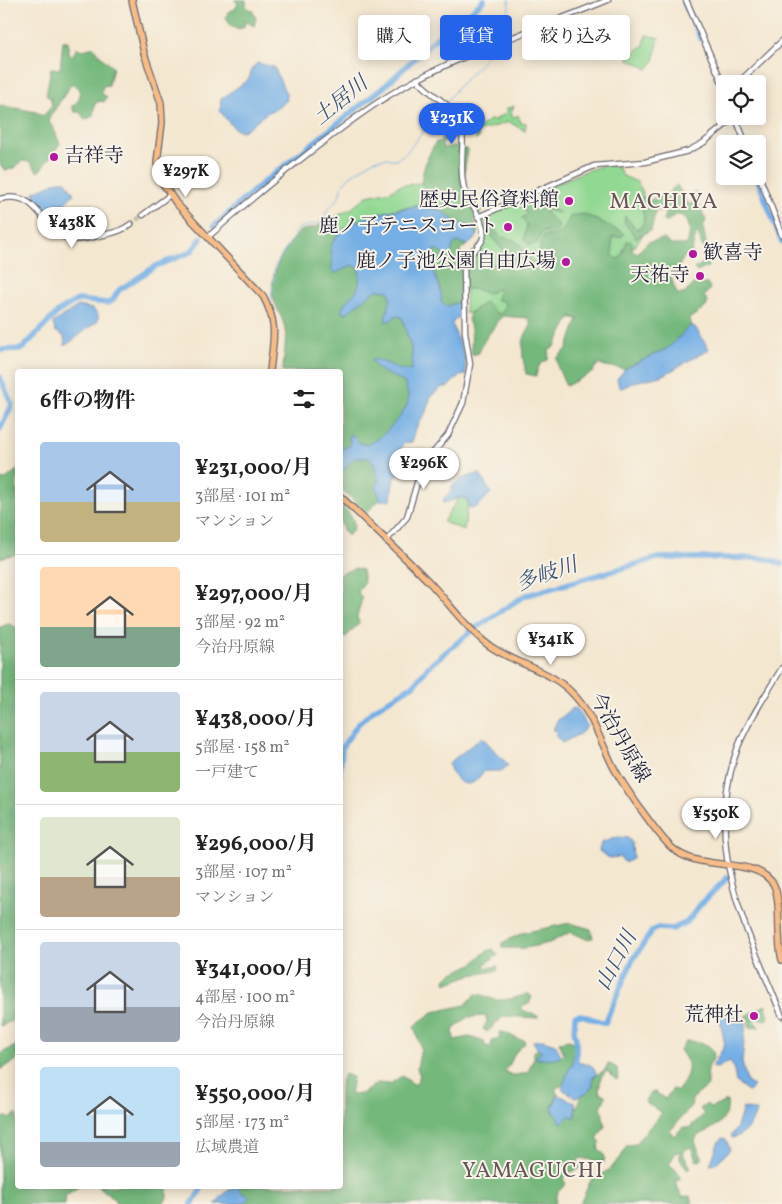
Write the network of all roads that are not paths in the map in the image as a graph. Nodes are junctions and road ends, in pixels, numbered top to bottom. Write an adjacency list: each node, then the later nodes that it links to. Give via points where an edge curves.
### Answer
1 (132, 0): 10 (main road, via 144,53 161,103 157,162 160,179)
2 (608, 0): 7 (street)
3 (686, 0): 5 (street)
4 (782, 41): 6 (street)
5 (719, 75)
6 (746, 75)
7 (417, 79): 13 (street, via 461,122 464,189); 16 (street, via 356,116 262,189)
8 (725, 125): 13 (street, via 688,151 645,162 594,166)
9 (763, 185): 15 (street)
10 (170, 195): 12 (street); 16 (main road)
11 (0, 199): 14 (street, via 14,197 29,202 58,233 72,239 117,232)
12 (143, 215)
13 (478, 217): 19 (street, via 483,239 467,255 463,270 465,332 470,364 463,402 448,435 422,466 407,517)
14 (131, 224)
15 (782, 235)
16 (208, 237): 17 (main road, via 263,296 271,311 275,334)
17 (270, 369)
18 (343, 499): 19 (main road, 今治丹原線)
19 (386, 541): 21 (main road, 今治丹原線, via 485,643 556,680 575,695 586,709 615,770 670,847 682,857)
20 (782, 668): 21 (street, via 738,748 725,805)
21 (727, 866): 22 (main road, 今治丹原線, via 760,872 775,886 780,907 778,941); 23 (street, via 739,911)
22 (782, 960)
23 (782, 1016)

